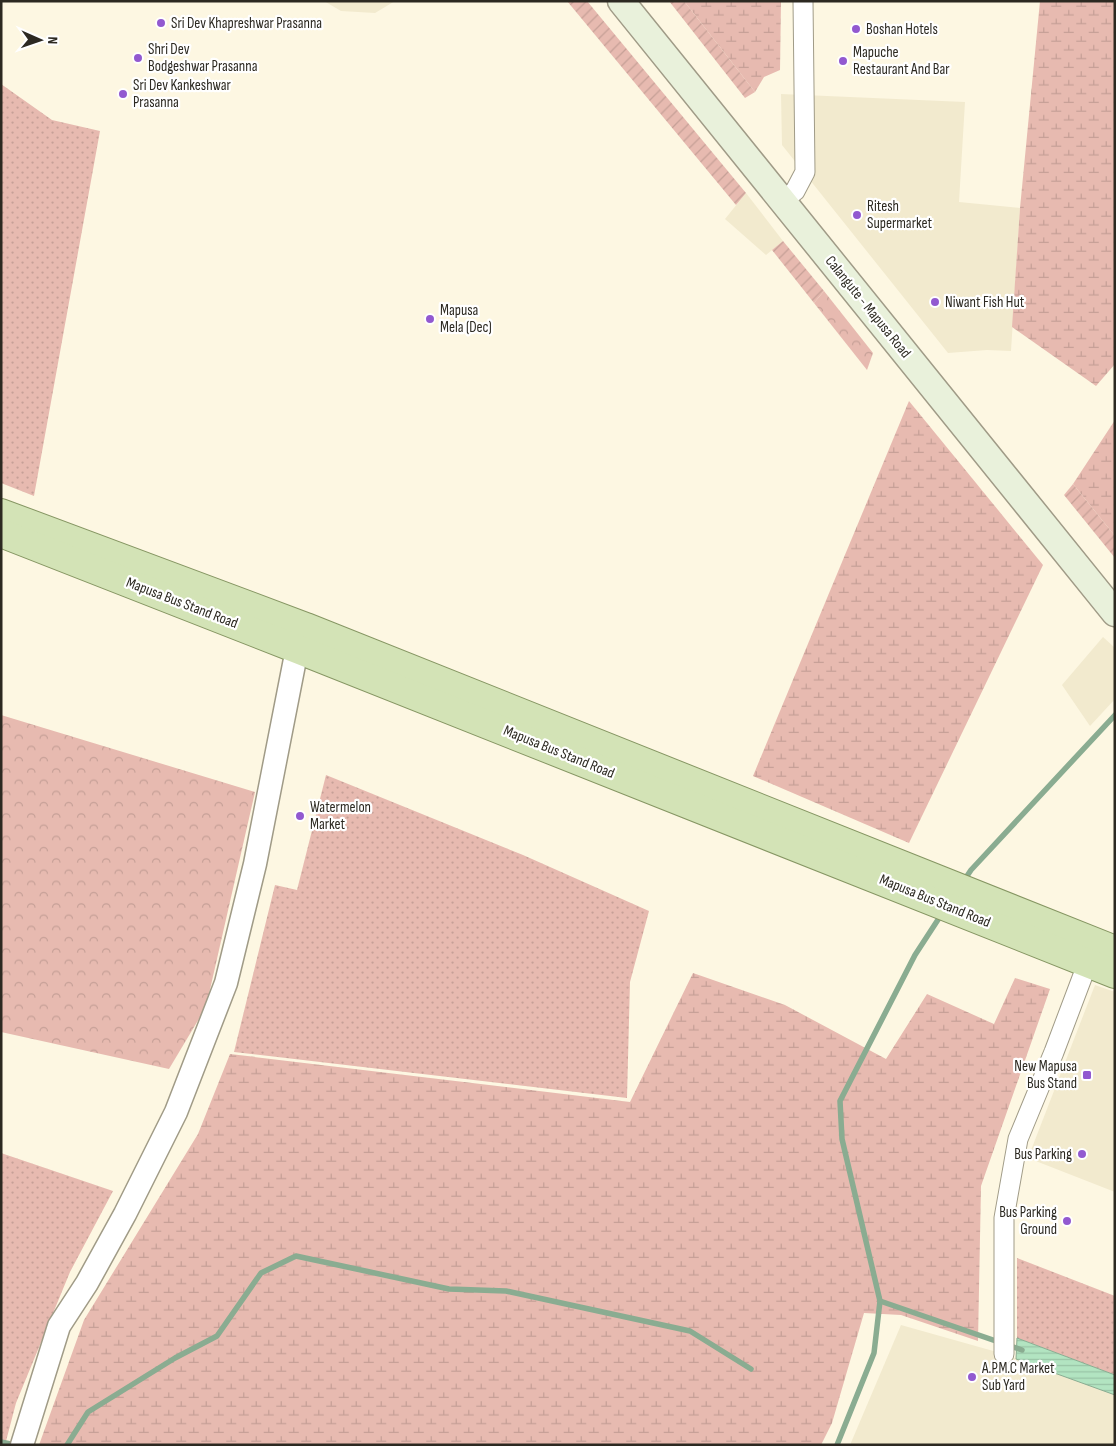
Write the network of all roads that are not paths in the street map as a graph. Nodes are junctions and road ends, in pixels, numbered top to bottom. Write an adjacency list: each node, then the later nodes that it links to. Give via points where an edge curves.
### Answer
1 (621, 1): 4 (main road, Calangute - Mapusa Road, via 718,120)
2 (640, 1): 4 (main road, Calangute - Mapusa Road)
3 (803, 1): 4 (street, via 805,172)
4 (788, 196): 7 (main road, Calangute - Mapusa Road); 8 (main road, Calangute - Mapusa Road)
5 (1, 513): 9 (main road, Mapusa Bus Stand Road)
6 (1, 533): 9 (main road, Mapusa Bus Stand Road)
7 (1115, 592)
8 (1115, 613)
9 (302, 638): 10 (main road, Mapusa Bus Stand Road); 11 (main road, Mapusa Bus Stand Road); 14 (street, via 256,864 226,983 176,1112 125,1214 59,1326)
10 (1115, 950)
11 (1088, 962): 12 (main road, Mapusa Bus Stand Road); 13 (street, via 1018,1139 1004,1218)
12 (1115, 974)
13 (1004, 1354)
14 (23, 1440)

